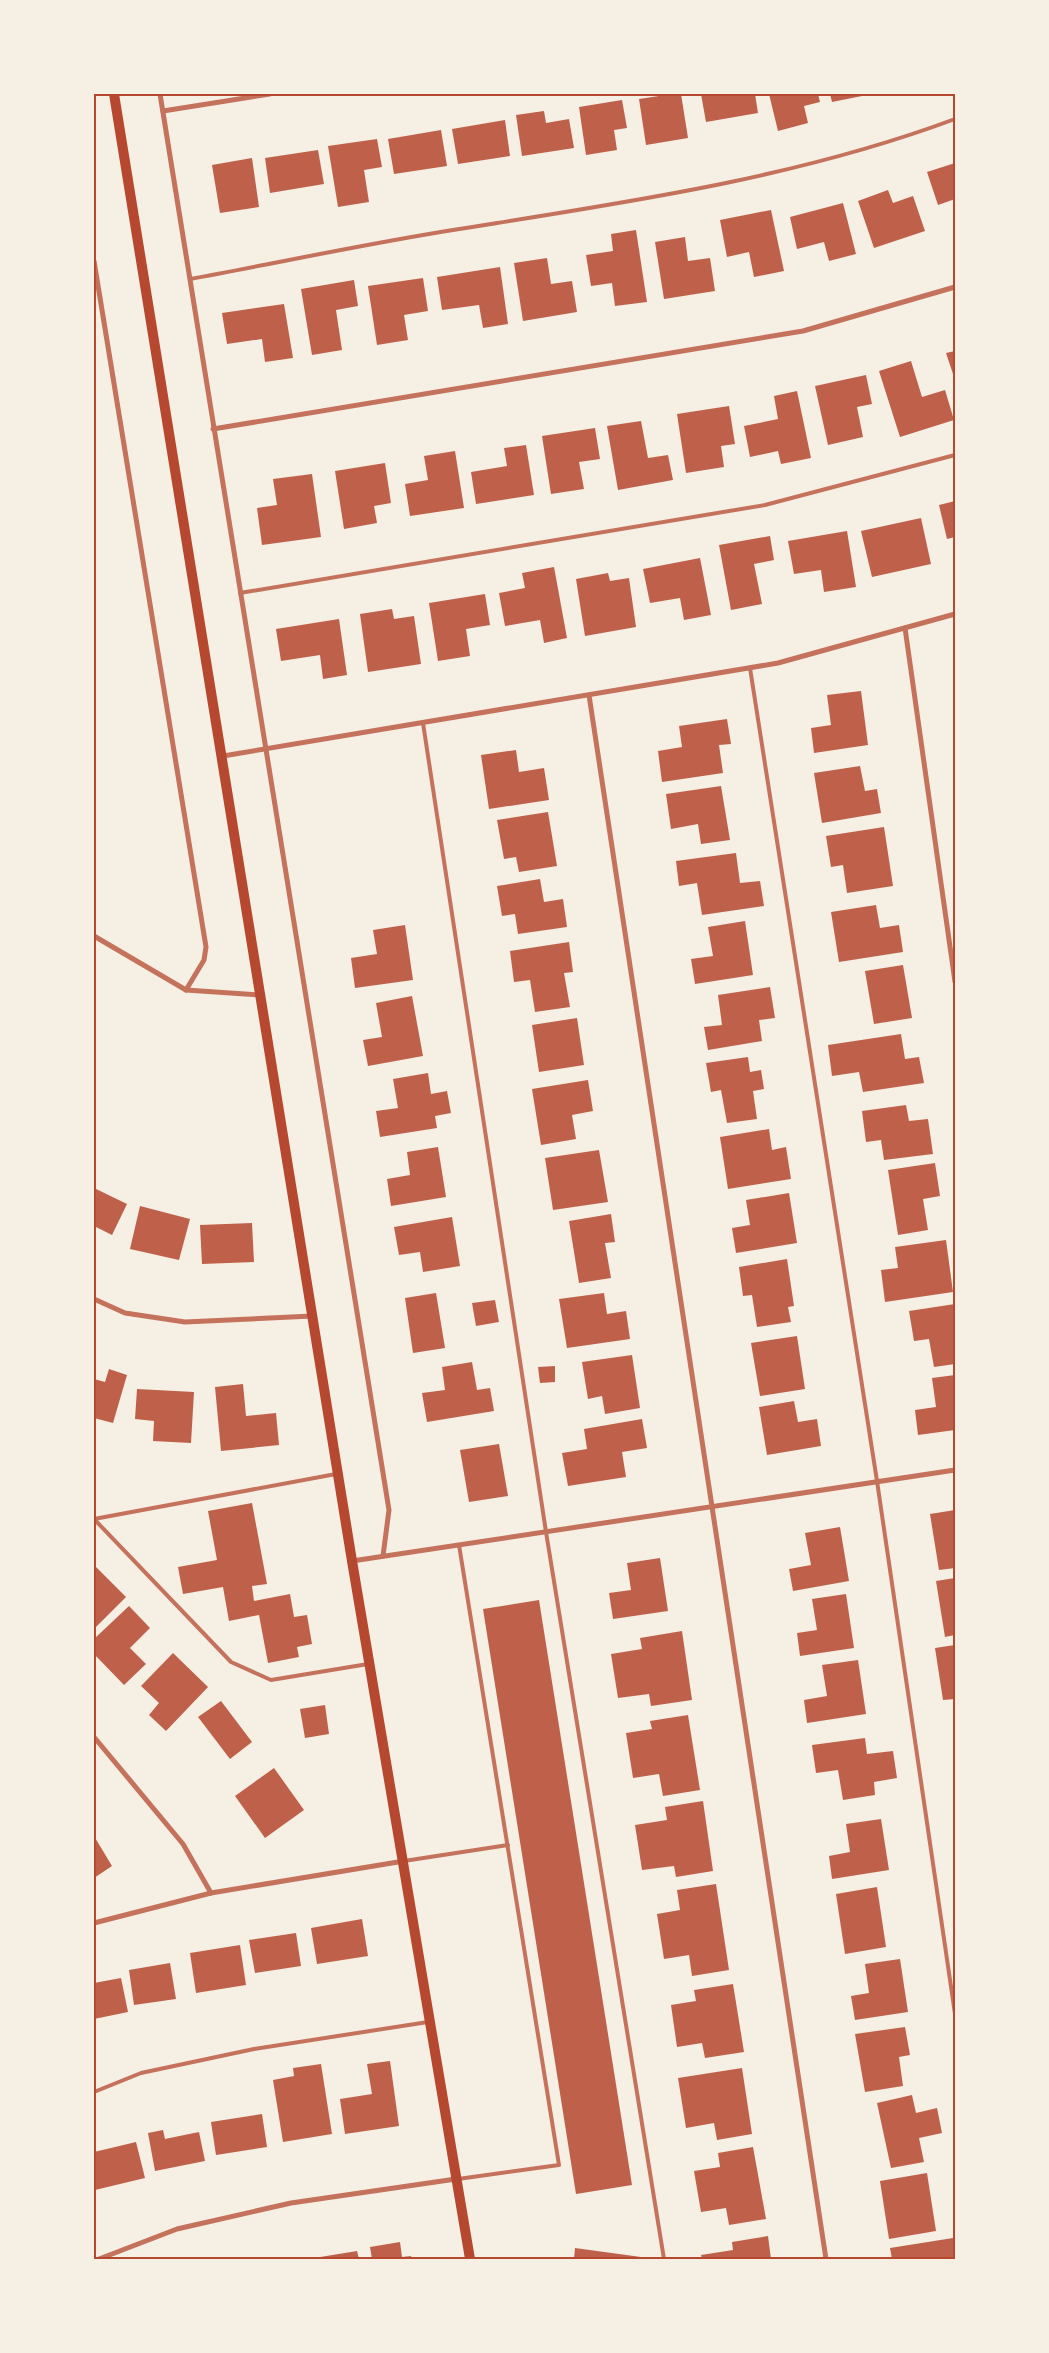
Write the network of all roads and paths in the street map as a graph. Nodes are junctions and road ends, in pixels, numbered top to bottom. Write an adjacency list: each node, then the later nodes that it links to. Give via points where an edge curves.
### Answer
1 (114, 94): 18 (main road)
2 (160, 94): 4 (street)
3 (270, 94): 4 (street)
4 (163, 111): 7 (street)
5 (955, 119): 7 (lane, via 909,136 806,165 611,204 416,236)
6 (94, 261): 21 (street, via 206,947 204,960)
7 (190, 279): 9 (street)
8 (955, 287): 9 (street, via 803,330)
9 (213, 429): 11 (street)
10 (955, 455): 11 (lane, via 765,505)
11 (240, 592): 17 (street)
12 (955, 614): 13 (street)
13 (905, 628): 14 (street); 20 (street)
14 (750, 668): 15 (street); 27 (lane)
15 (589, 695): 16 (street); 28 (street)
16 (422, 723): 17 (street); 30 (lane)
17 (266, 749): 18 (street); 32 (street, via 388,1510)
18 (223, 756): 22 (main road)
19 (94, 936): 21 (street)
20 (955, 982)
21 (186, 990): 22 (street)
22 (260, 995): 24 (main road)
23 (94, 1299): 24 (street, via 125,1313 185,1322)
24 (313, 1316): 26 (main road)
25 (955, 1470): 27 (street)
26 (338, 1473): 29 (lane); 33 (main road)
27 (877, 1482): 28 (street); 40 (lane)
28 (712, 1506): 30 (street); 47 (street)
29 (94, 1519): 34 (lane, via 230,1662 271,1680)
30 (546, 1532): 31 (street); 46 (lane)
31 (459, 1545): 32 (street); 36 (lane)
32 (383, 1556): 33 (street)
33 (352, 1561): 34 (main road)
34 (371, 1663): 37 (main road)
35 (94, 1737): 38 (street, via 184,1844)
36 (508, 1845): 37 (lane); 43 (lane, via 559,2165)
37 (404, 1861): 38 (street); 41 (main road)
38 (211, 1893): 39 (street)
39 (94, 1924)
40 (955, 2014)
41 (431, 2022): 42 (lane, via 254,2049 141,2073); 43 (main road)
42 (94, 2092)
43 (457, 2179): 44 (street, via 291,2203 177,2229); 45 (main road)
44 (100, 2259)
45 (470, 2259)
46 (664, 2259)
47 (826, 2259)

